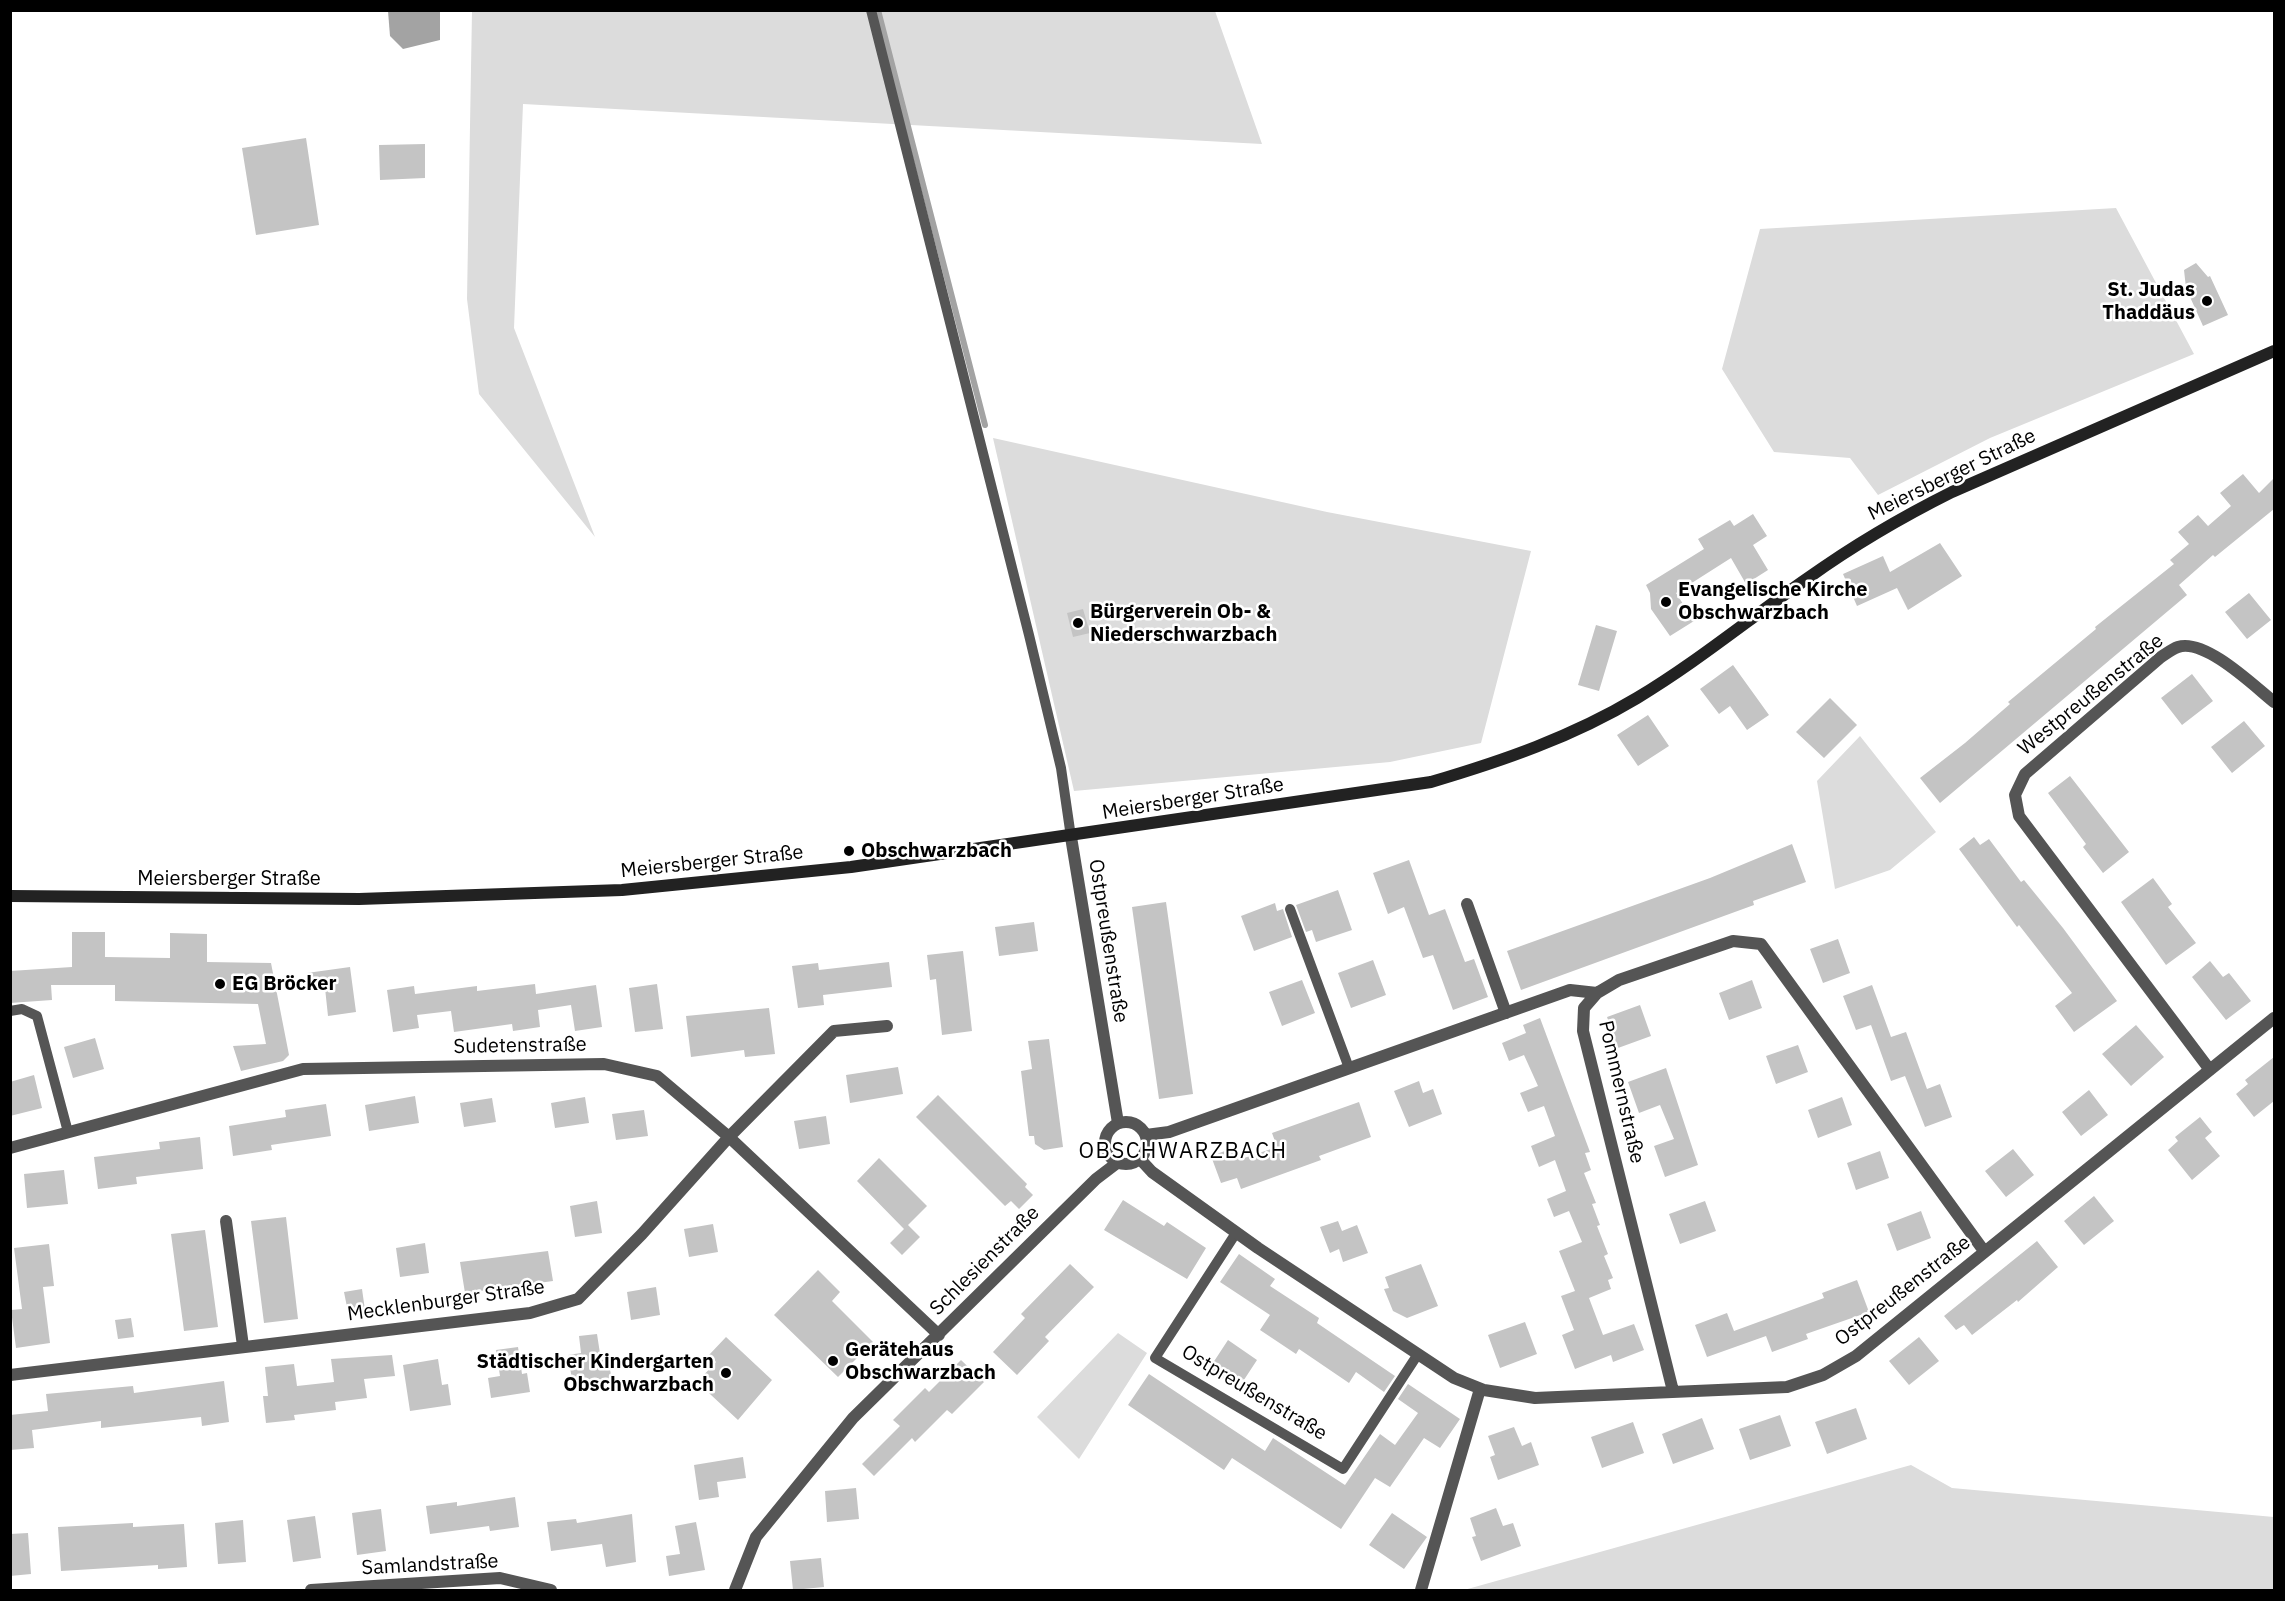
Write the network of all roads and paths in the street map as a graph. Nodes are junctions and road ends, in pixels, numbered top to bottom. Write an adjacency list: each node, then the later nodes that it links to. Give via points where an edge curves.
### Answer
1 (872, 10): 4 (lane, via 1029,635 1061,768)
2 (2274, 351): 4 (main road, Meiersberger Straße, via 1907,515 1808,578 1645,693 1554,741 1431,782)
3 (2274, 702): 14 (street, Westpreußenstraße, via 2214,655 2195,647 2179,647 2162,657 2025,774 2015,795 2019,816)
4 (1071, 837): 5 (main road, Meiersberger Straße, via 758,878 622,890 359,899); 15 (street, Ostpreußenstraße)
5 (10, 896)
6 (1467, 904): 10 (street)
7 (1290, 909): 13 (lane)
8 (1597, 993): 10 (street, via 1570,990); 24 (street, via 1619,980 1733,940 1761,944); 30 (street, Pommernstraße, via 1584,1008 1583,1030)
9 (10, 1011): 16 (lane, via 22,1009 37,1016)
10 (1506, 1013): 13 (street)
11 (2274, 1018): 14 (street, Ostpreußenstraße)
12 (887, 1026): 18 (street, Mecklenburger Straße, via 834,1031)
13 (1349, 1068): 17 (street, via 1169,1132)
14 (2210, 1070): 24 (street, Ostpreußenstraße)
15 (1118, 1123): 17 (street, via 1134,1123); 21 (street, via 1105,1135 1104,1143 1105,1151)
16 (68, 1132): 18 (street, Sudetenstraße, via 303,1070 604,1064 657,1076); 19 (street, Sudetenstraße)
17 (1146, 1135): 20 (street, via 1148,1144)
18 (729, 1137): 25 (street, Sudetenstraße); 26 (street, Mecklenburger Straße, via 578,1299 530,1313)
19 (10, 1148)
20 (1140, 1159): 21 (street, via 1134,1164); 23 (street, Ostpreußenstraße)
21 (1117, 1163): 25 (street, Schlesienstraße, via 1096,1179)
22 (226, 1221): 26 (street)
23 (1236, 1233): 27 (street, Ostpreußenstraße); 27 (lane, Ostpreußenstraße, via 1155,1358 1343,1469)
24 (1984, 1251): 30 (street, Ostpreußenstraße, via 1856,1356 1823,1375 1786,1387)
25 (939, 1335): 33 (street, Schlesienstraße, via 853,1418 756,1537)
26 (243, 1346): 28 (street, Mecklenburger Straße)
27 (1418, 1354): 29 (street, Ostpreußenstraße, via 1454,1378)
28 (10, 1375)
29 (1480, 1389): 30 (street, Ostpreußenstraße, via 1535,1398); 34 (street)
30 (1673, 1391)
31 (311, 1590): 32 (street, Samlandstraße, via 500,1578)
32 (550, 1590)
33 (735, 1590)
34 (1421, 1590)

